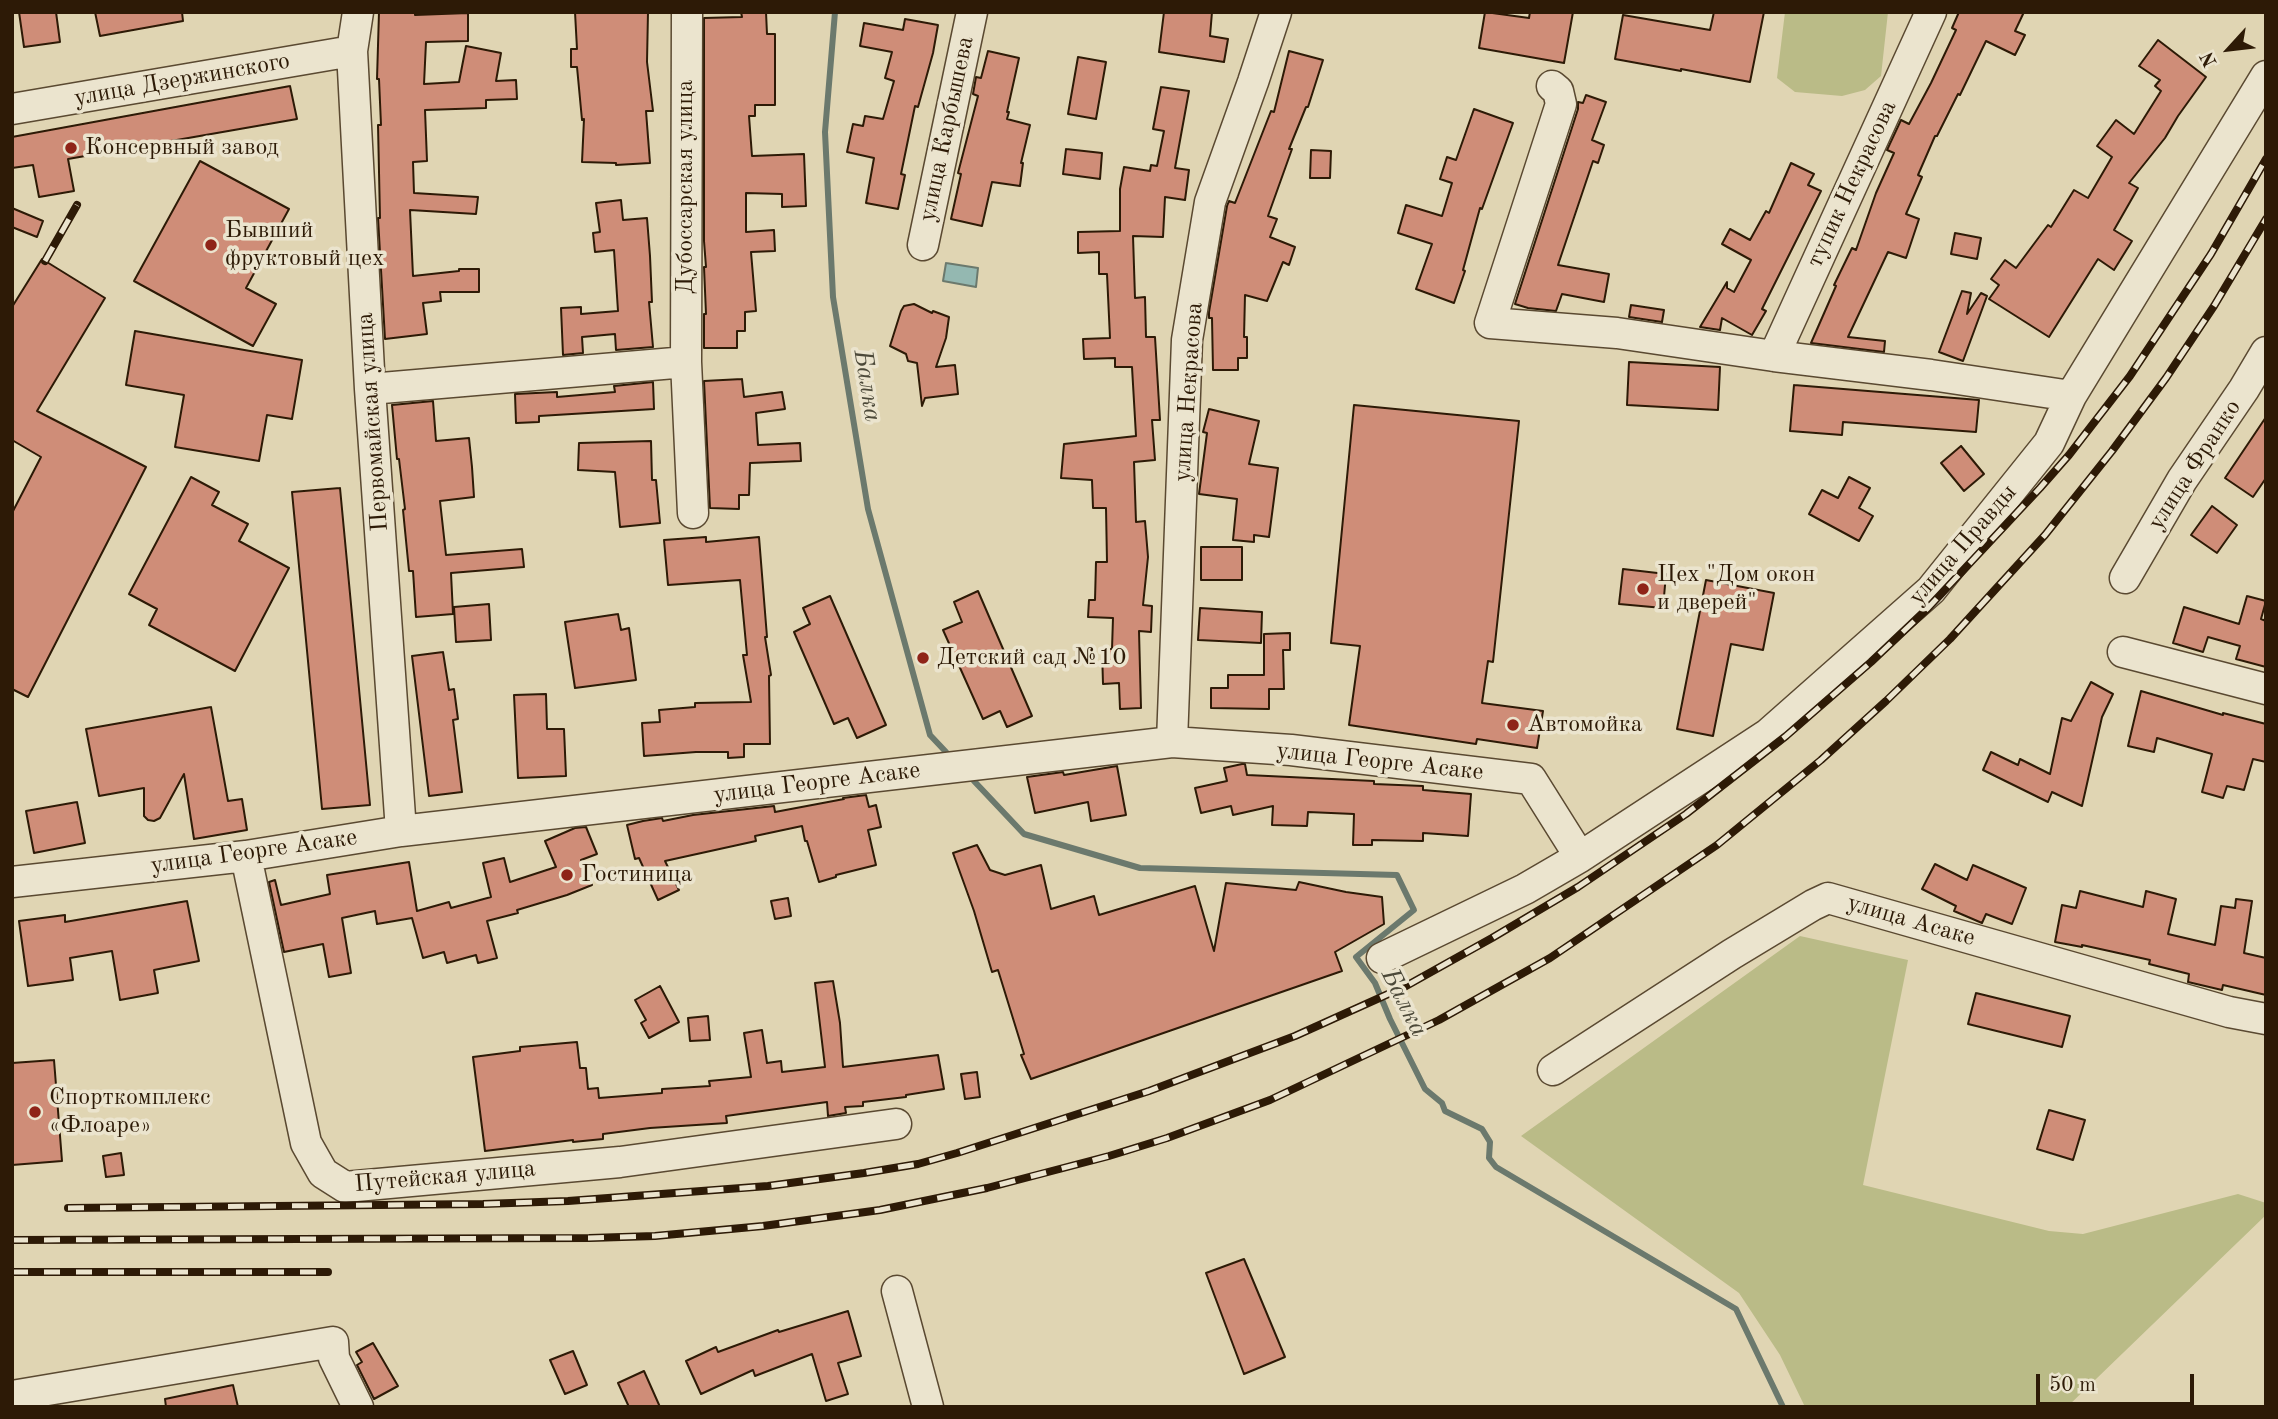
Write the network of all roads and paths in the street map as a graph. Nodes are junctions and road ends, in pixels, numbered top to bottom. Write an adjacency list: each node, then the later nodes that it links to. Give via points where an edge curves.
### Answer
1 (358, 12): 6 (street, Первомайская улица)
2 (687, 12): 13 (street, Дубоссарская улица)
3 (972, 12): 10 (street, улица Карбышева)
4 (1276, 12): 20 (street, улица Некрасова, via 1210,202 1187,340)
5 (1931, 12): 12 (street, тупик Некрасова)
6 (352, 51): 9 (street, улица Дзержинского); 14 (street, Первомайская улица)
7 (2266, 76): 15 (street, улица Правды)
8 (1552, 86): 12 (street, via 1561,104 1490,323 1617,333)
9 (12, 109)
10 (923, 245)
11 (2266, 352): 17 (street, улица Франко, via 2182,480)
12 (1774, 356): 15 (street)
13 (686, 362): 14 (street); 16 (street, Дубоссарская улица)
14 (370, 389): 21 (street, Первомайская улица)
15 (2071, 396): 23 (street, улица Правды, via 2049,443 1931,590 1768,734)
16 (693, 513)
17 (2125, 578)
18 (2123, 652): 19 (street)
19 (2266, 689)
20 (1172, 742): 21 (street, улица Георге Асаке); 23 (street, улица Георге Асаке, via 1291,750 1531,779)
21 (401, 831): 22 (street, улица Георге Асаке)
22 (246, 856): 24 (street, улица Георге Асаке); 28 (street, Путейская улица, via 306,1143 323,1173 345,1187 620,1162)
23 (1580, 857): 25 (street, улица Правды, via 1525,889)
24 (12, 882)
25 (1382, 958)
26 (2266, 1019): 27 (street, улица Асаке, via 1828,898)
27 (1553, 1070)
28 (896, 1124)
29 (897, 1291): 32 (street)
30 (12, 1396): 31 (street, via 333,1342 334,1358)
31 (358, 1407)
32 (928, 1407)

